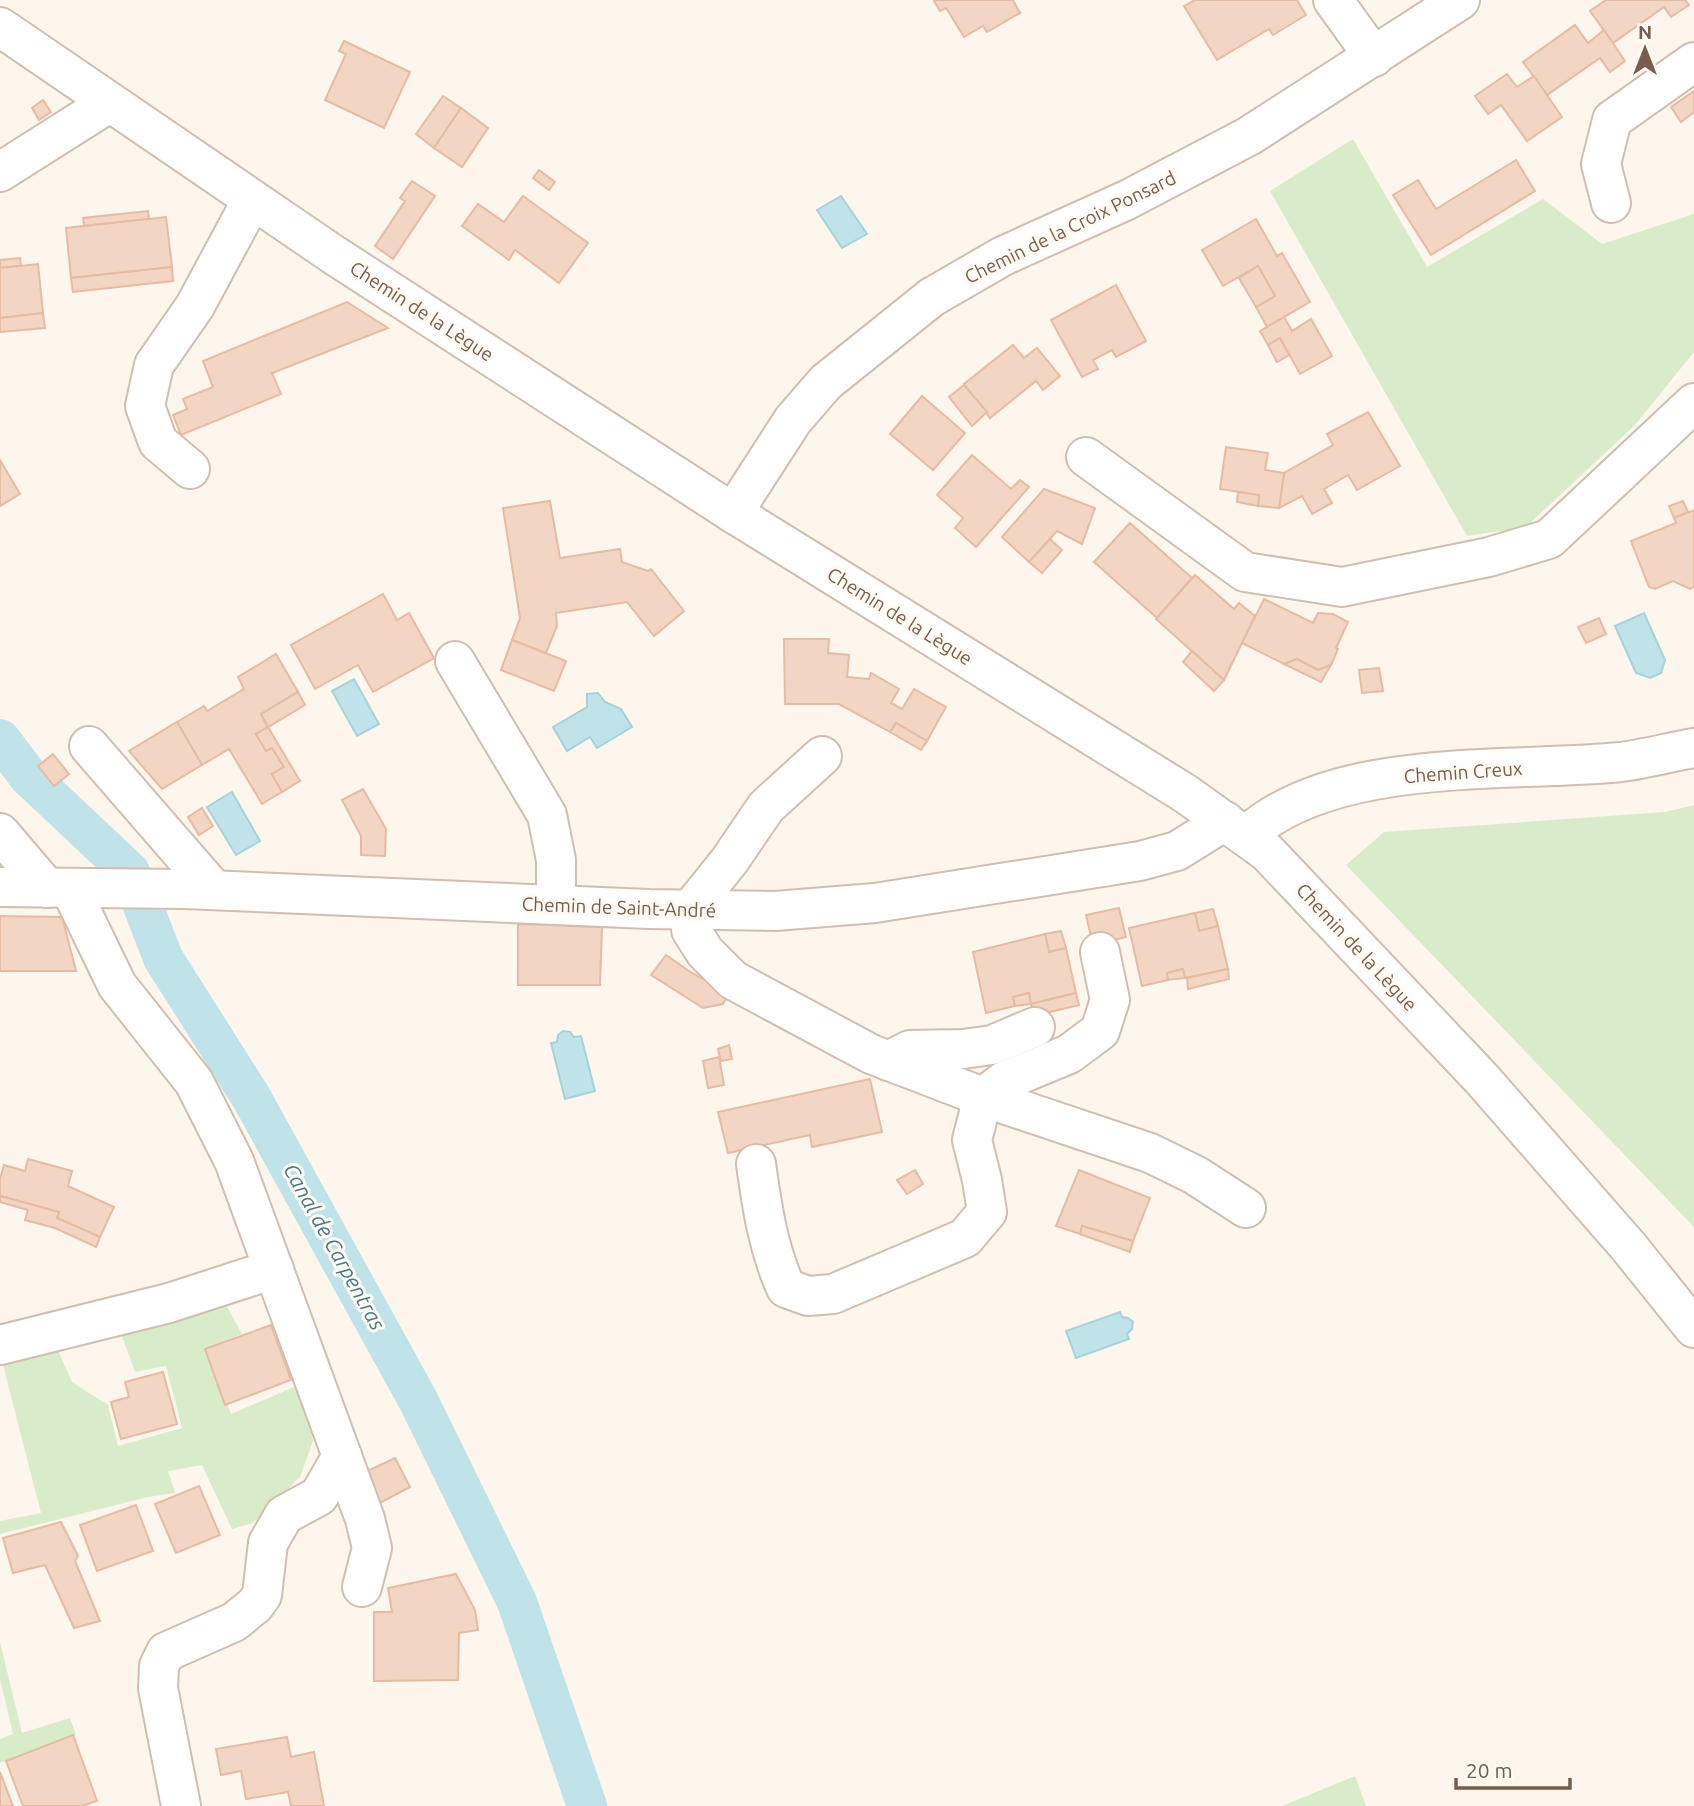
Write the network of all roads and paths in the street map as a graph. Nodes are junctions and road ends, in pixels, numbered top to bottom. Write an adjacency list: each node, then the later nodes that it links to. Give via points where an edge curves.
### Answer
1 (1333, 0): 4 (street)
2 (1460, 0): 4 (street, Chemin de la Croix Ponsard)
3 (0, 27): 6 (street, Chemin de la Lègue)
4 (1374, 57): 13 (street, Chemin de la Croix Ponsard, via 1249,136 1127,200 1003,256 932,297 826,382 793,420)
5 (1694, 62): 9 (street, via 1612,120 1601,164)
6 (109, 103): 7 (street); 8 (street, Chemin de la Lègue)
7 (0, 172)
8 (252, 200): 12 (street, via 195,306 154,365 145,406 158,442); 13 (street, Chemin de la Lègue)
9 (1611, 203)
10 (1694, 403): 11 (street, via 1549,538 1489,557 1342,587 1245,572)
11 (1086, 457)
12 (190, 470)
13 (733, 513): 18 (street, Chemin de la Lègue, via 1186,794)
14 (455, 661): 23 (street, via 547,815 556,860)
15 (89, 746): 22 (street)
16 (1694, 748): 18 (street, Chemin Creux, via 1623,762 1416,773 1295,803)
17 (822, 757): 24 (street, via 766,807)
18 (1235, 829): 24 (street, Chemin de Saint-André, via 1140,861 875,903 775,911); 32 (street, Chemin de la Lègue, via 1267,852 1481,1078 1628,1245)
19 (0, 833): 21 (street)
20 (0, 887): 21 (street, Chemin de Saint-André)
21 (71, 888): 22 (street, Chemin de Saint-André); 31 (street, via 117,985 194,1082 234,1161)
22 (199, 890): 23 (street, Chemin de Saint-André)
23 (556, 905): 24 (street, Chemin de Saint-André)
24 (690, 910): 27 (street, via 691,930 733,980)
25 (1100, 952): 28 (street, via 1110,1000 1100,1031 1069,1054 1004,1082)
26 (1035, 1027): 27 (street, via 992,1045 910,1050)
27 (888, 1061): 28 (street)
28 (983, 1097): 29 (street, via 972,1140 986,1212 965,1238 833,1294 808,1296 786,1288 765,1227); 30 (street, via 1150,1153)
29 (756, 1164)
30 (1246, 1208)
31 (274, 1269): 33 (street, via 169,1303); 34 (street)
32 (1694, 1328)
33 (0, 1345)
34 (342, 1456): 35 (street, via 372,1548); 36 (street, via 319,1496 284,1516 268,1543 262,1595 255,1605 234,1622 166,1652 159,1666 158,1688)
35 (362, 1587)
36 (181, 1806)

